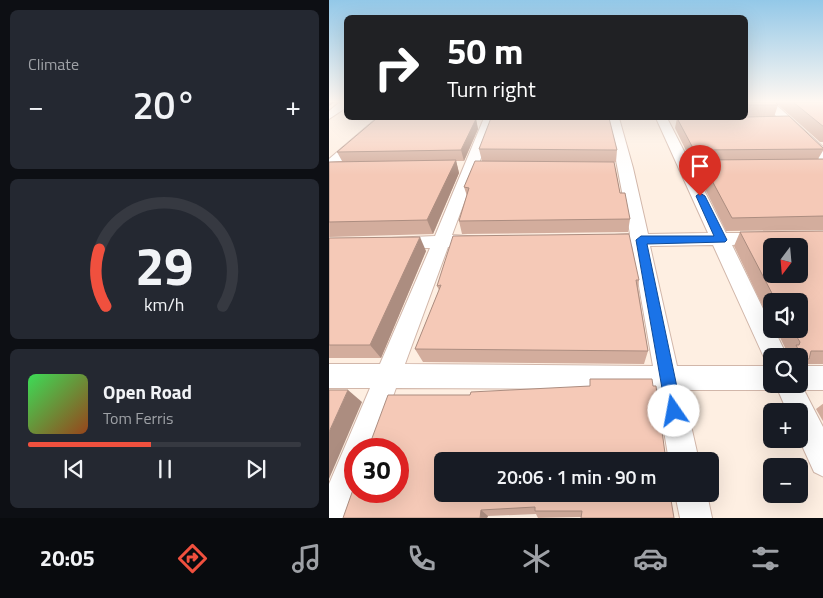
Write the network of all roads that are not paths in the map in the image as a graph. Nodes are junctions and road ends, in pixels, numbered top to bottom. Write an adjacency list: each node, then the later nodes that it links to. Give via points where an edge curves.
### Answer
1 (374, 126): 10 (street)
2 (487, 126): 18 (street)
3 (612, 126): 11 (street)
4 (670, 126): 16 (street, via 691,167)
5 (790, 126): 8 (street)
6 (801, 126): 7 (street)
7 (823, 147)
8 (820, 163)
9 (607, 167): 11 (street)
10 (329, 168): 12 (street)
11 (626, 168): 15 (street)
12 (348, 169)
13 (763, 238): 16 (street)
14 (584, 240): 15 (street)
15 (641, 240): 16 (street); 23 (street)
16 (721, 240): 20 (street)
17 (498, 241): 18 (street)
18 (441, 242): 19 (street); 22 (street)
19 (376, 243)
20 (771, 348)
21 (329, 376): 22 (street)
22 (387, 376): 23 (street); 28 (street)
23 (667, 377): 24 (street); 29 (street)
24 (763, 378)
25 (808, 378): 26 (street)
26 (823, 378)
27 (792, 393): 30 (street)
28 (363, 438)
29 (682, 452)
30 (823, 462)
31 (344, 485): 33 (street)
32 (693, 502): 34 (street)
33 (331, 518)
34 (696, 518)

